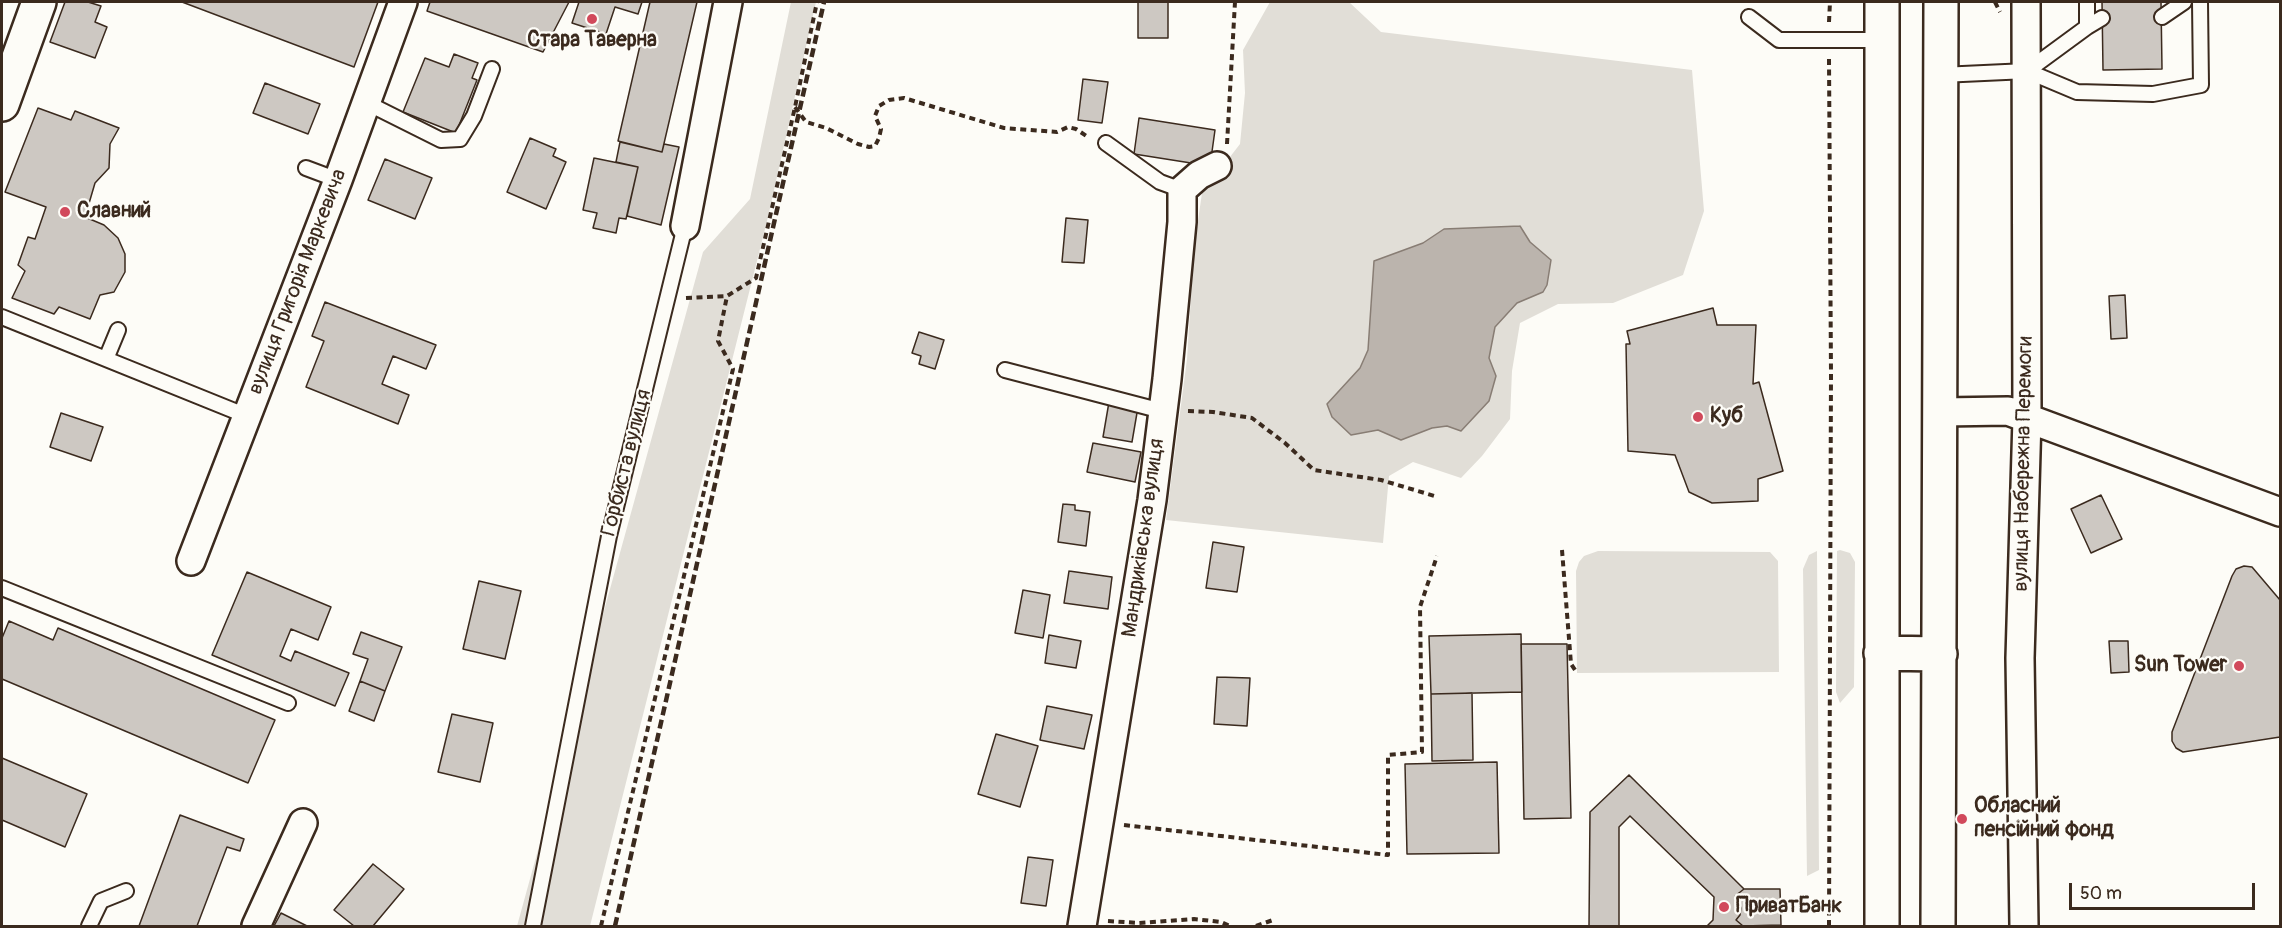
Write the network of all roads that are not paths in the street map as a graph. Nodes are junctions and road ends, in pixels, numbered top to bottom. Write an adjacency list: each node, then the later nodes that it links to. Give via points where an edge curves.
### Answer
1 (39, 2): 19 (main road)
2 (403, 2): 18 (street, вулиця Григорія Маркевича)
3 (729, 2): 25 (street, Горбиста вулиця)
4 (1882, 2): 14 (main road)
5 (1941, 2): 17 (main road)
6 (2026, 2): 16 (street, вулиця Набережна Перемоги)
7 (2087, 2): 13 (lane)
8 (2184, 2): 11 (lane)
9 (2200, 2): 16 (lane, via 2201,85 2153,94 2077,92)
10 (1749, 17): 14 (lane, via 1779,40)
11 (2162, 17)
12 (2102, 18): 13 (lane)
13 (2086, 27): 16 (lane)
14 (1882, 40): 37 (main road)
15 (492, 69): 18 (lane, via 474,116 460,139 441,140)
16 (2027, 71): 17 (lane); 33 (street, вулиця Набережна Перемоги)
17 (1941, 75): 31 (main road)
18 (367, 103): 23 (street, вулиця Григорія Маркевича)
19 (2, 104)
20 (1106, 143): 24 (lane, via 1160,182)
21 (1217, 166): 24 (street)
22 (306, 168): 23 (lane)
23 (338, 180): 32 (street, вулиця Григорія Маркевича)
24 (1182, 190): 30 (street, Мандриківська вулиця)
25 (685, 226): 45 (lane, Горбиста вулиця, via 609,536)
26 (2, 317): 28 (lane)
27 (118, 330): 28 (lane)
28 (106, 359): 32 (lane)
29 (1005, 370): 30 (lane)
30 (1162, 411): 42 (street, Мандриківська вулиця, via 1152,500)
31 (1941, 412): 33 (street, via 2008,411); 38 (main road)
32 (247, 416): 35 (street, вулиця Григорія Маркевича)
33 (2027, 418): 34 (street); 48 (street, вулиця Набережна Перемоги, via 2020,658)
34 (2280, 512)
35 (191, 561)
36 (2, 588): 39 (lane)
37 (1881, 653): 38 (main road); 46 (main road)
38 (1940, 654): 47 (main road)
39 (288, 703)
40 (303, 824): 44 (street)
41 (126, 891): 43 (lane, via 100,901)
42 (1083, 923)
43 (89, 927)
44 (256, 927)
45 (533, 927)
46 (1882, 927)
47 (1938, 927)
48 (2024, 927)

